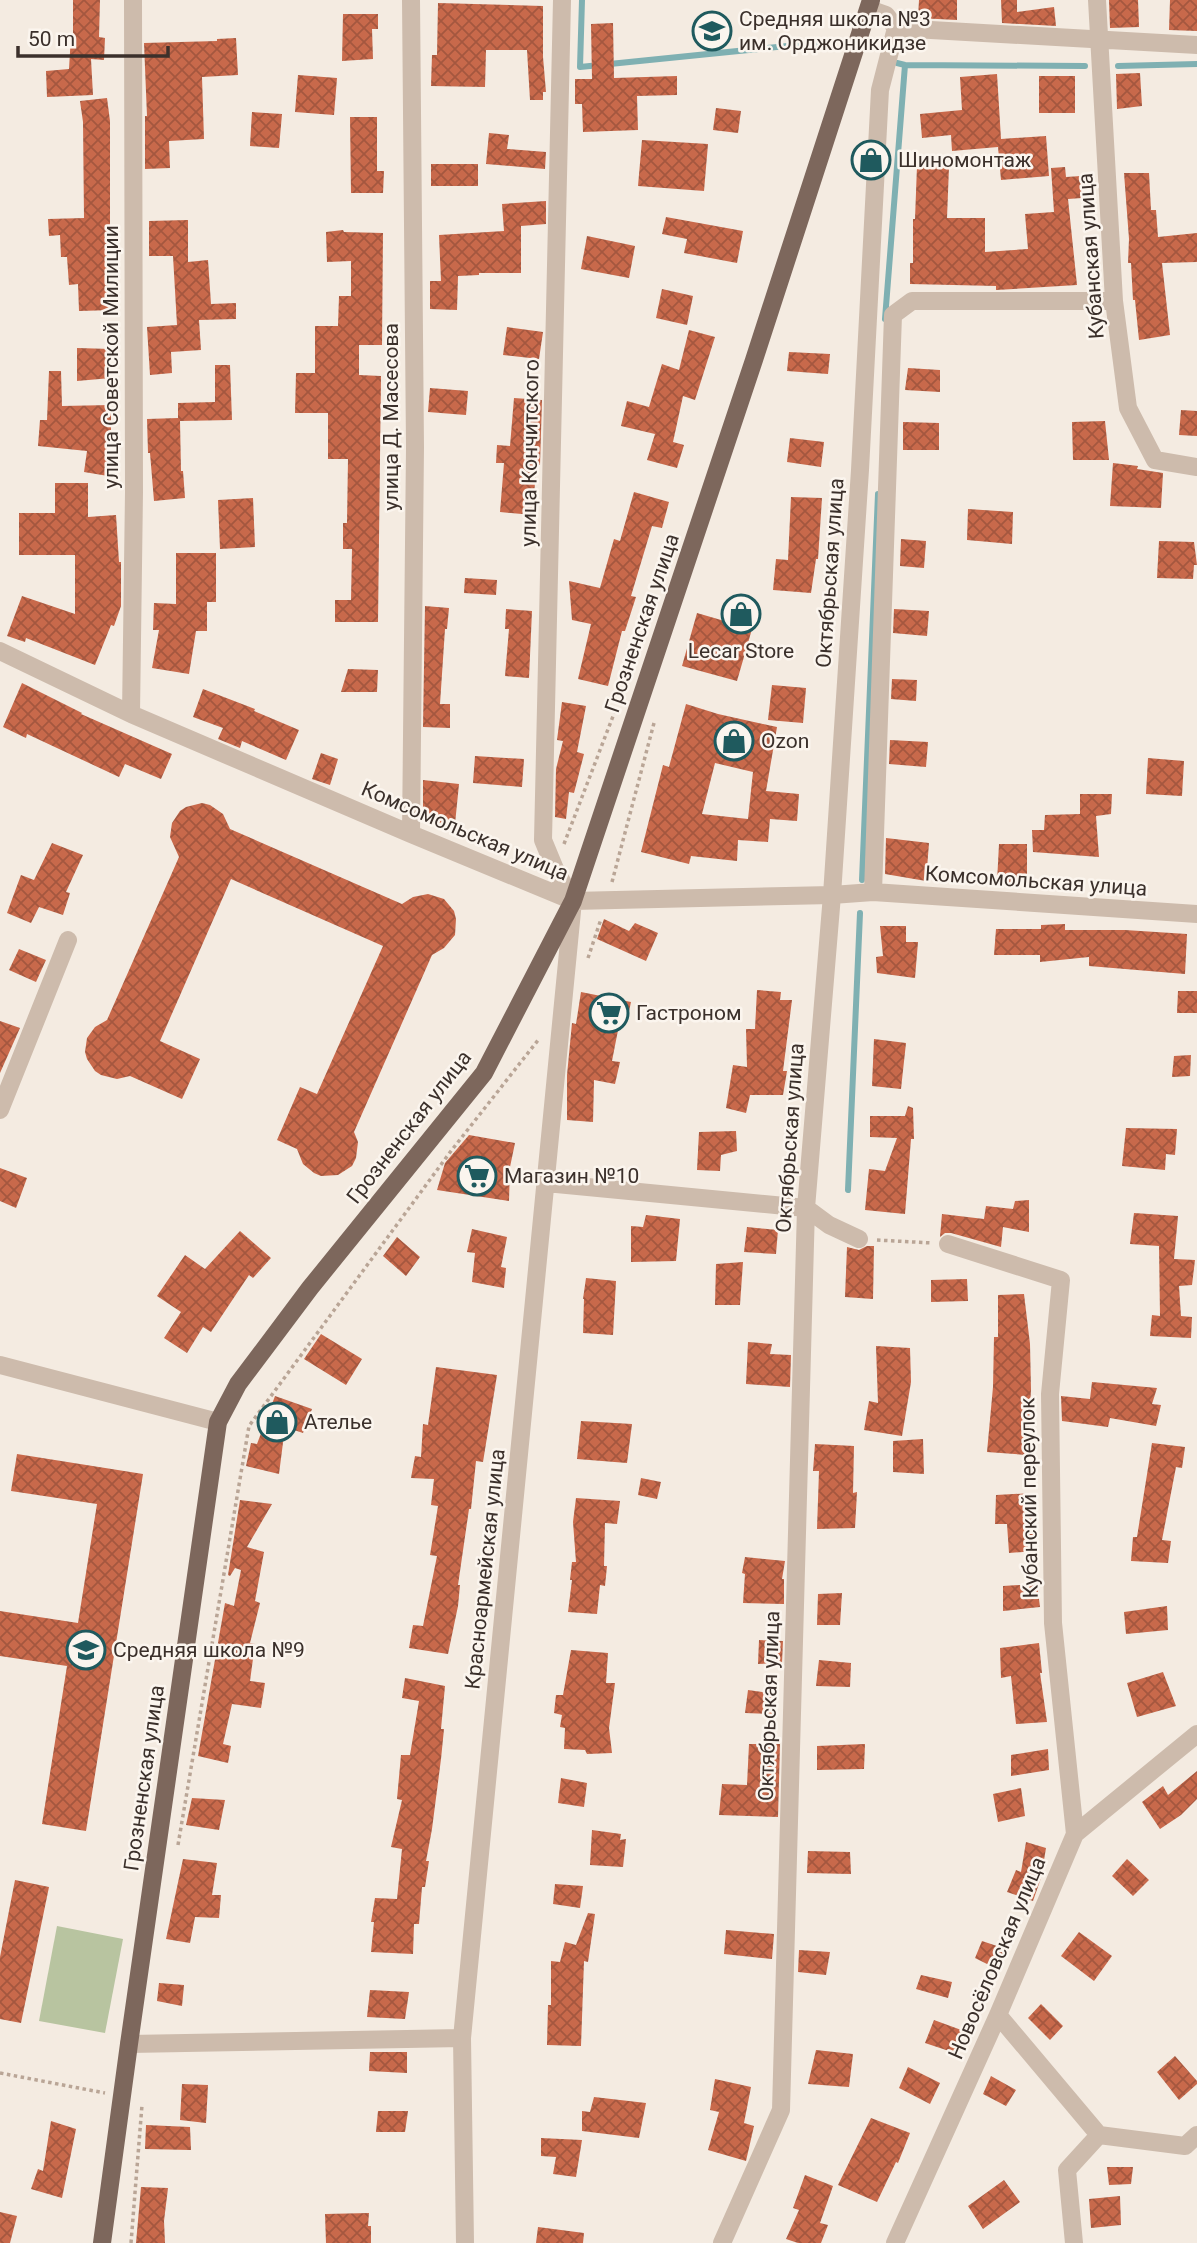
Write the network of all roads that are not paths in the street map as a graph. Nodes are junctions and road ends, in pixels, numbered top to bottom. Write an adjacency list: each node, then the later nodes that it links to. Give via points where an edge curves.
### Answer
1 (133, 0): 12 (street, улица Советской Милиции)
2 (411, 0): 13 (street, улица Д. Масесова, via 415,447)
3 (562, 0): 16 (street, улица Кончитского, via 543,840)
4 (1097, 0): 7 (street, Кубанская улица)
5 (870, 4): 6 (street); 16 (main road, Грозненская улица)
6 (896, 28): 7 (street); 15 (street, Октябрьская улица, via 880,90)
7 (1100, 41): 8 (street); 9 (street, Кубанская улица)
8 (1197, 45)
9 (1114, 301): 10 (street, Кубанская улица, via 1128,408 1155,460); 14 (street, via 912,301 894,315)
10 (1197, 467)
11 (0, 652): 12 (street, Комсомольская улица)
12 (131, 714): 13 (street, Комсомольская улица)
13 (411, 834): 16 (street, Комсомольская улица)
14 (873, 892): 15 (street, Комсомольская улица); 17 (street, Комсомольская улица)
15 (832, 895): 16 (street, Комсомольская улица); 21 (street, Октябрьская улица)
16 (573, 901): 20 (street, Красноармейская улица); 25 (main road, Грозненская улица, via 484,1073 310,1287 238,1384)
17 (1197, 914)
18 (68, 940): 19 (street)
19 (0, 1110)
20 (546, 1183): 21 (street); 29 (street, Красноармейская улица)
21 (806, 1208): 22 (street); 35 (street, Октябрьская улица, via 781,2109)
22 (859, 1239)
23 (948, 1244): 27 (street, Кубанский переулок, via 1062,1280 1050,1394 1053,1623)
24 (0, 1365): 25 (street)
25 (218, 1422): 30 (main road, Грозненская улица)
26 (1197, 1734): 27 (street, Новосёловская улица)
27 (1075, 1834): 28 (street, Новосёловская улица)
28 (998, 2015): 31 (street); 36 (street, Новосёловская улица)
29 (462, 2038): 30 (street); 34 (street, Красноармейская улица)
30 (129, 2044): 33 (main road, Грозненская улица)
31 (1099, 2135): 32 (street); 37 (street, via 1067,2170)
32 (1193, 2146)
33 (102, 2243)
34 (466, 2243)
35 (722, 2243)
36 (895, 2243)
37 (1074, 2243)

